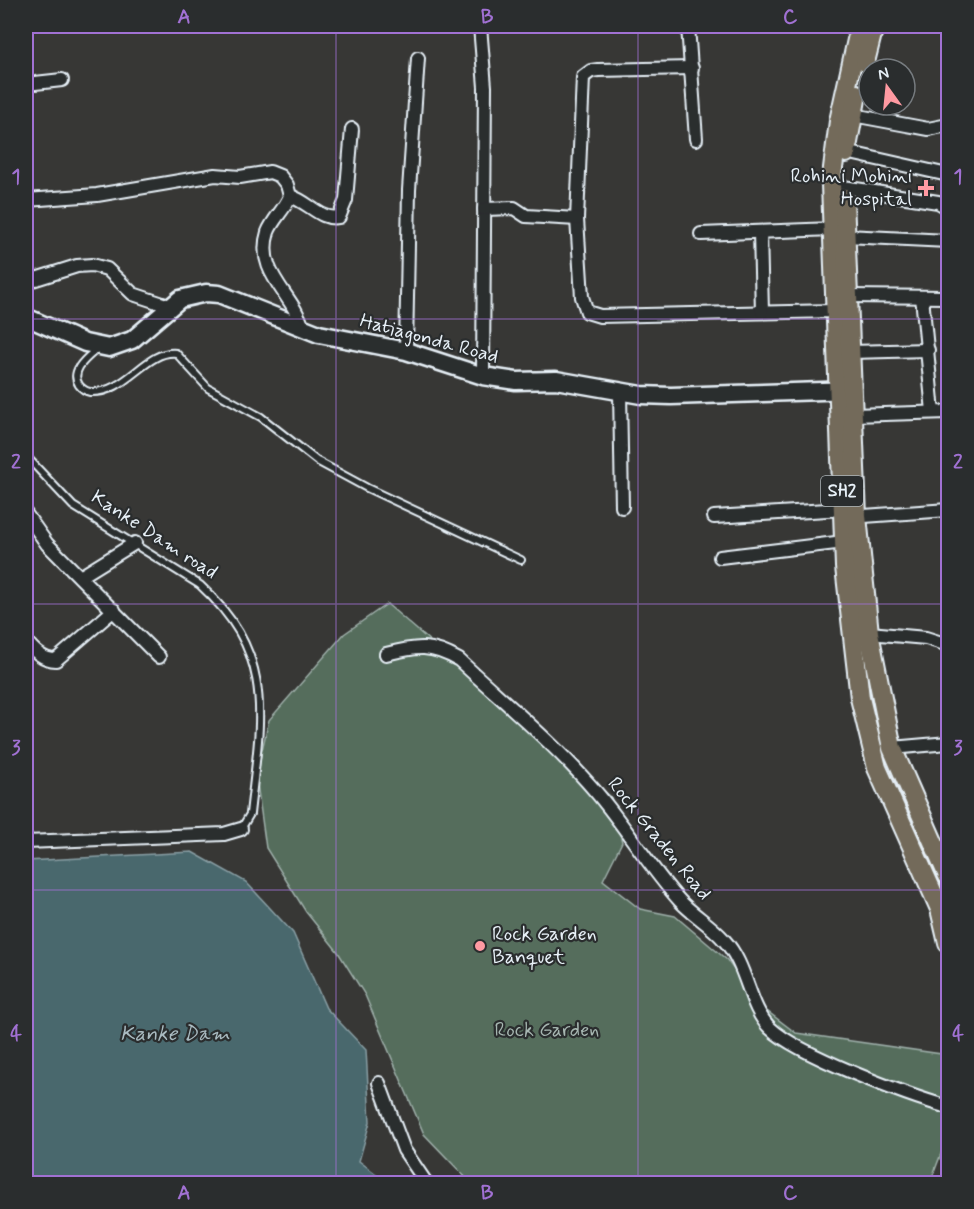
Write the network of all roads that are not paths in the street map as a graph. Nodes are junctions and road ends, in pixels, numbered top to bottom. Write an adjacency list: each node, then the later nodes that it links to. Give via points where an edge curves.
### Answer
1 (480, 26): 19 (street, via 485,87)
2 (688, 26): 6 (street)
3 (860, 26): 22 (main road, SH2, via 833,159)
4 (874, 26): 9 (main road, SH2)
5 (418, 58): 36 (street, via 409,190)
6 (692, 68): 12 (street); 20 (street, via 598,70 583,76)
7 (62, 81): 8 (street)
8 (26, 84)
9 (853, 115): 10 (street, via 928,129); 13 (main road, SH2)
10 (948, 125)
11 (352, 129): 16 (street, via 346,200 339,217 321,216 304,201)
12 (696, 139)
13 (846, 152): 14 (street); 15 (main road, SH2)
14 (948, 175)
15 (843, 187): 18 (street, via 938,202); 22 (main road, SH2)
16 (290, 196): 17 (street, via 280,176 270,172 240,177 214,175 97,195); 33 (street, via 269,230 266,260 270,276 294,304)
17 (26, 200)
18 (948, 208)
19 (484, 209): 20 (street, via 514,208 526,216); 38 (street)
20 (577, 219): 31 (street, via 584,306 593,315)
21 (760, 232): 22 (street); 23 (street); 31 (street)
22 (839, 232): 24 (street); 26 (main road, SH2); 30 (main road, SH2)
23 (701, 234)
24 (948, 241)
25 (26, 282): 29 (street, via 92,265 107,269 133,294)
26 (848, 296): 27 (street); 37 (main road, SH2)
27 (922, 297): 28 (street); 35 (street)
28 (948, 297)
29 (169, 306): 33 (street, Hatiagonda Road, via 193,295 219,294); 34 (street, Hatiagonda Road, via 132,340 110,348)
30 (835, 311): 31 (street); 39 (main road, SH2)
31 (762, 312)
32 (26, 317): 34 (street)
33 (303, 328): 36 (street, Hatiagonda Road)
34 (98, 347): 53 (lane, via 77,371 76,381 88,392 114,387 152,358 166,352 176,353 207,388 261,417 317,461)
35 (928, 350): 37 (street); 41 (street)
36 (406, 351): 38 (street, Hatiagonda Road)
37 (850, 352): 39 (main road, SH2)
38 (483, 376): 40 (street, Hatiagonda Road, via 516,381 555,380)
39 (845, 390): 40 (street, Hatiagonda Road, via 670,396); 43 (main road, SH2); 48 (main road, SH2)
40 (620, 392): 45 (street)
41 (933, 412): 42 (street); 43 (street)
42 (948, 412)
43 (853, 415): 48 (main road, SH2)
44 (26, 456): 51 (lane, Kanke Dam road, via 74,506)
45 (622, 507)
46 (948, 510): 48 (street)
47 (26, 514): 54 (street, via 47,544)
48 (847, 514): 49 (street); 50 (main road, SH2); 56 (main road, SH2)
49 (714, 517)
50 (844, 542): 52 (street); 66 (main road, SH2, via 851,637 867,734 884,786 940,909)
51 (135, 543): 54 (street); 63 (lane, Kanke Dam road, via 215,598 255,664 259,683 258,728 250,814)
52 (720, 557)
53 (521, 560)
54 (80, 577): 55 (street)
55 (114, 610): 57 (street, via 56,660 39,655); 60 (street)
56 (869, 633): 58 (street, via 926,638); 62 (main road, SH2)
57 (26, 641)
58 (948, 645)
59 (386, 654): 68 (street, Rock Graden Road, via 412,647 438,648 459,660 567,760 680,901 723,939 738,958 756,1006 770,1027 791,1043 819,1056)
60 (159, 657)
61 (948, 743): 62 (street)
62 (892, 748): 65 (main road, SH2)
63 (241, 829): 64 (street, Kanke Dam road, via 224,834)
64 (26, 842)
65 (948, 876)
66 (948, 943)
67 (379, 1083): 69 (street, via 404,1150)
68 (948, 1107)
69 (427, 1184)

